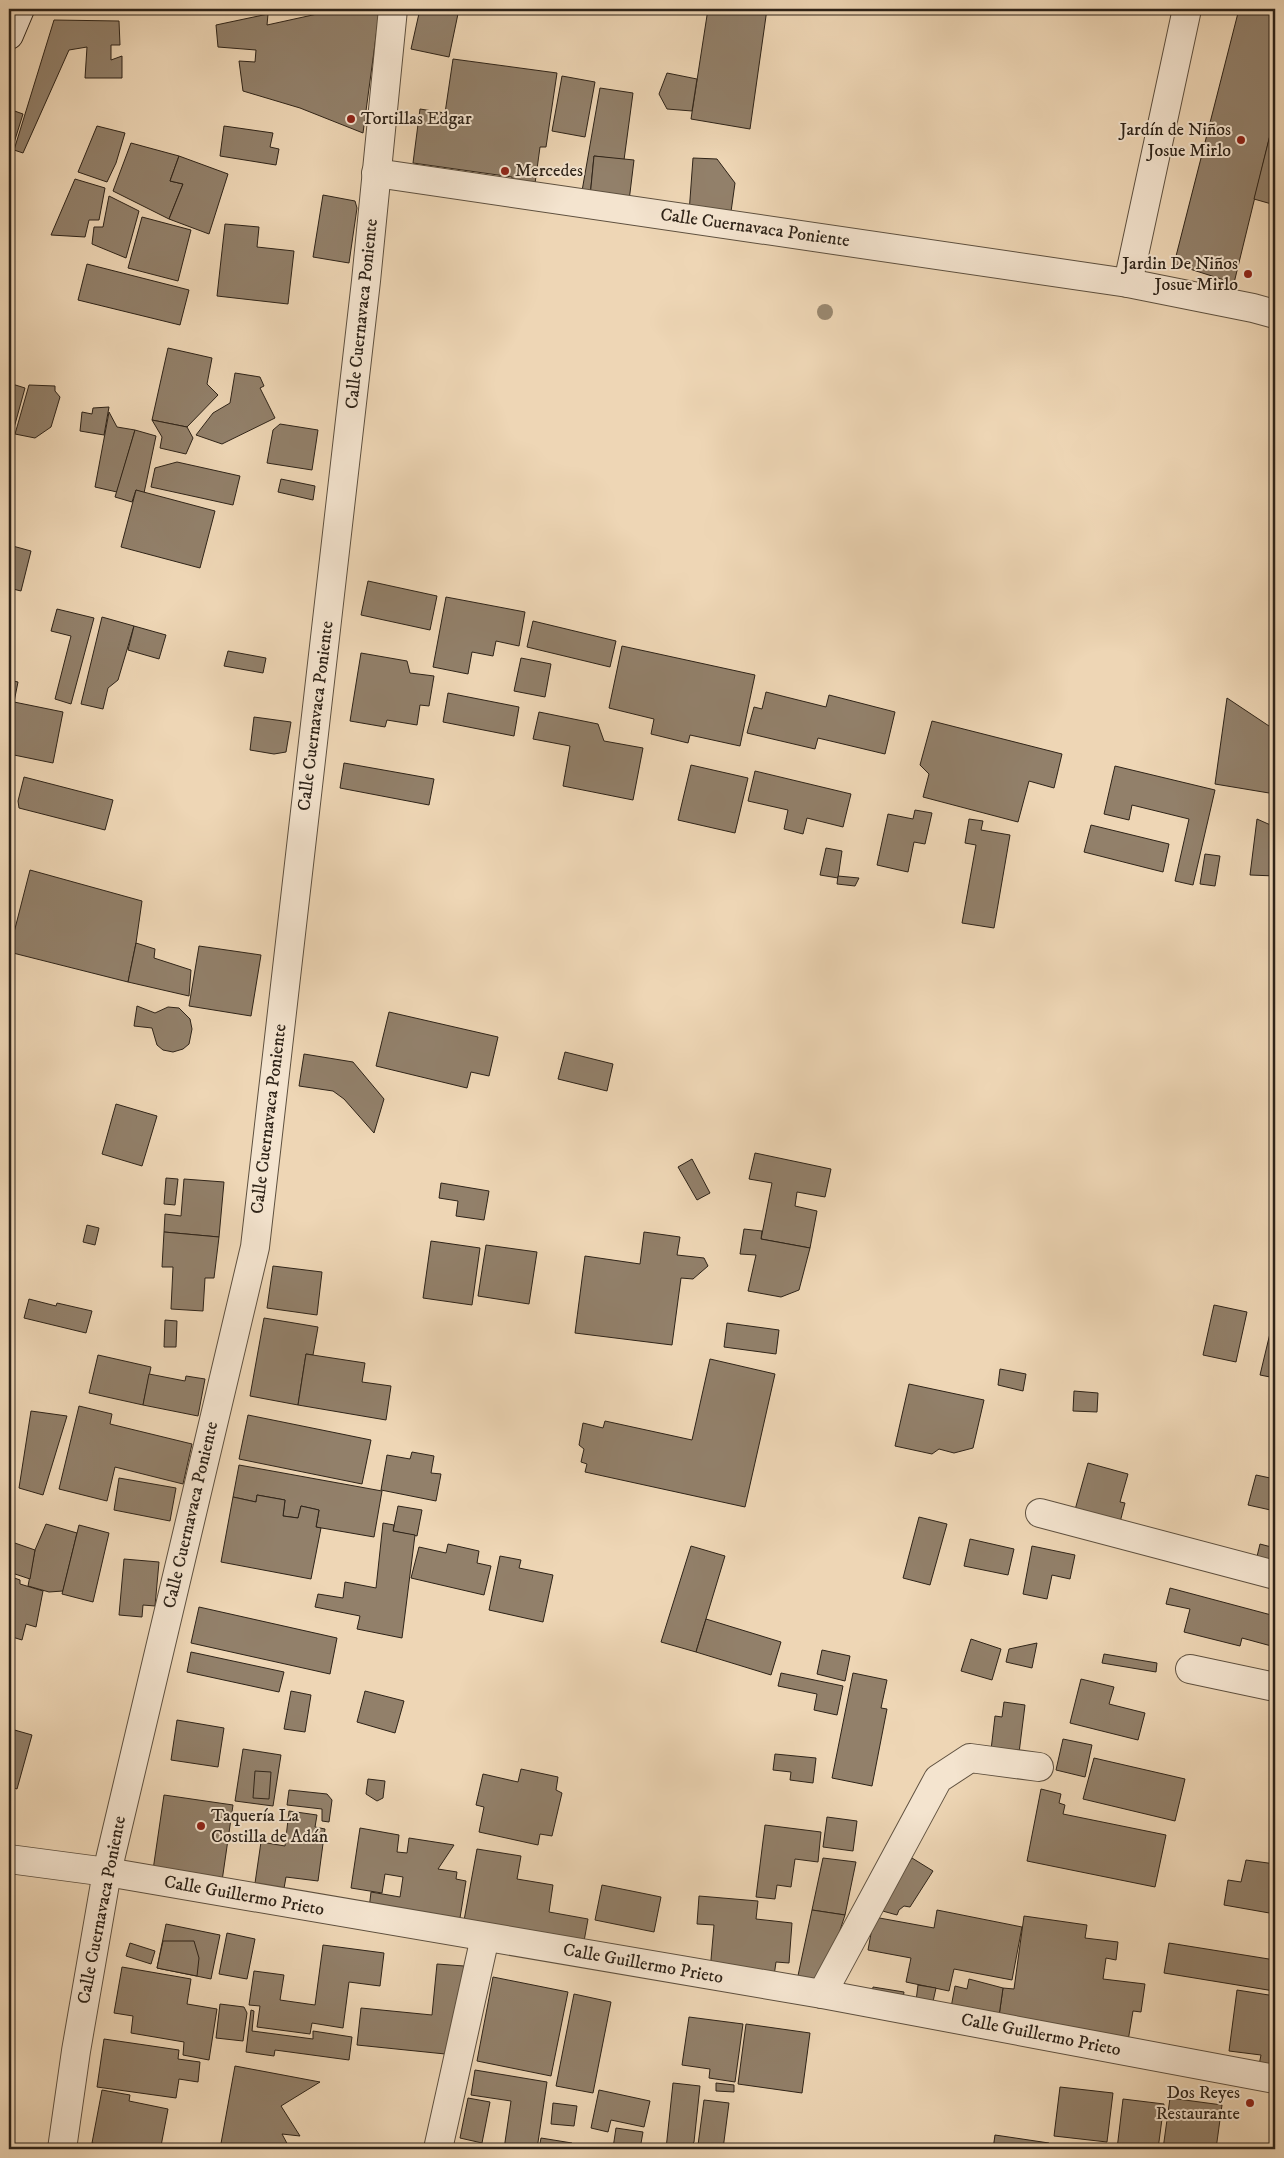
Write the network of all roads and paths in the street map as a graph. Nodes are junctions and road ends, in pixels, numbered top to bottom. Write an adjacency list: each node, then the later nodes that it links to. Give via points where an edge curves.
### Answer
1 (20, 9): 4 (street)
2 (393, 9): 5 (street)
3 (1187, 9): 6 (street)
4 (9, 35)
5 (376, 173): 6 (street, Calle Cuernavaca Poniente); 14 (street, Calle Cuernavaca Poniente, via 254,1247)
6 (1128, 283): 7 (street, Calle Cuernavaca Poniente)
7 (1275, 314)
8 (1040, 1513): 9 (street)
9 (1275, 1575)
10 (1190, 1669): 11 (street)
11 (1275, 1687)
12 (1039, 1766): 16 (street, via 970,1758 938,1779)
13 (9, 1859): 14 (street, Calle Guillermo Prieto)
14 (107, 1872): 15 (street, Calle Guillermo Prieto); 18 (street, Calle Cuernavaca Poniente)
15 (485, 1937): 16 (street, Calle Guillermo Prieto); 19 (street)
16 (822, 1994): 17 (street, Calle Guillermo Prieto)
17 (1275, 2080)
18 (62, 2149)
19 (438, 2149)

